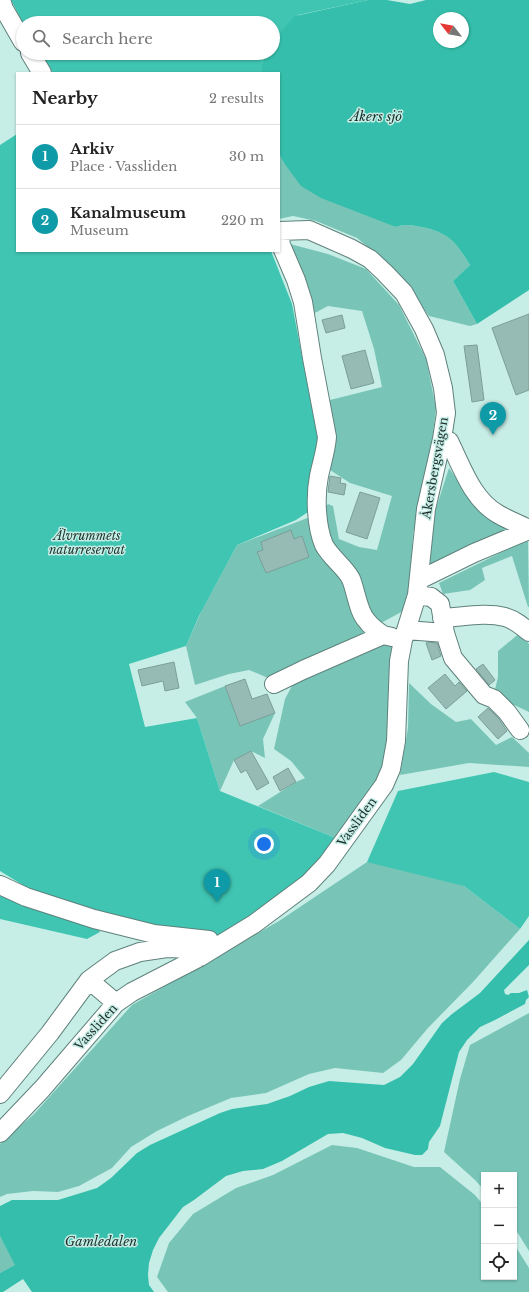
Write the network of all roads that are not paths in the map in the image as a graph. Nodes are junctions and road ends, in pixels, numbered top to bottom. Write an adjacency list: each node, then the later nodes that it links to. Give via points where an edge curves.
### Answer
1 (2, 0): 2 (street, via 4,9)
2 (16, 30)
3 (34, 60): 4 (street)
4 (41, 72)
5 (280, 232): 7 (street, Åkersbergsvägen, via 309,230 352,249 370,259 404,294 424,329 436,361 446,413)
6 (280, 238): 12 (street, Åkersbergsvägen, via 303,302 327,437 317,490 321,534 324,545 349,576 362,614)
7 (442, 439): 8 (street, via 449,441 477,496 498,514); 9 (street, Åkersbergsvägen, via 426,509)
8 (529, 530): 9 (street, via 474,553)
9 (418, 587): 10 (street, via 440,604); 13 (street, Åkersbergsvägen)
10 (444, 626): 11 (street, via 486,615 506,617); 13 (street); 15 (street, via 453,658 484,695 494,699)
11 (529, 632)
12 (383, 634): 13 (street, Åkersbergsvägen); 14 (street)
13 (404, 635): 17 (street, Vassliden, via 399,661 394,756 384,785 327,864 309,883 254,924)
14 (274, 684)
15 (520, 730)
16 (0, 885): 17 (street, via 26,897 94,919 154,934 209,940)
17 (207, 952): 18 (street, via 167,948 140,952 115,961); 19 (street, Vassliden)
18 (89, 980): 19 (street); 20 (street)
19 (116, 1003): 21 (street, Vassliden, via 42,1089)
20 (0, 1094)
21 (0, 1133)

